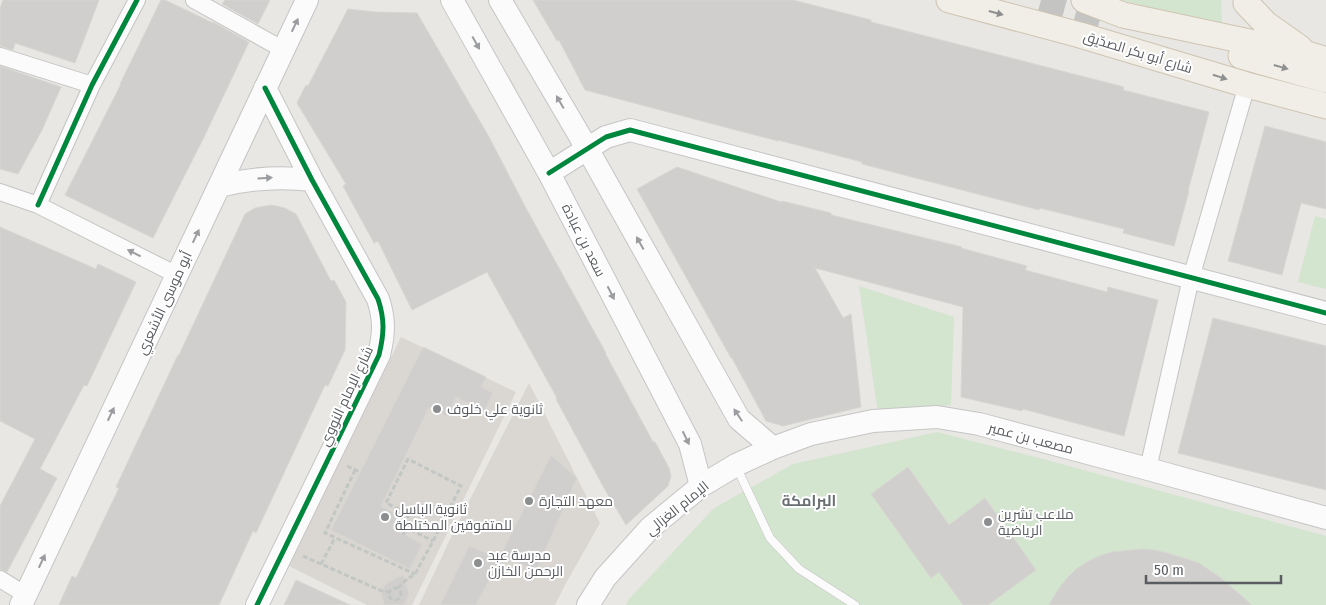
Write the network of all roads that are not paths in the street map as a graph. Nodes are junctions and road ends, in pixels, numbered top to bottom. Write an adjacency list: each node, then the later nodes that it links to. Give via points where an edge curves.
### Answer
1 (137, 0): 14 (street)
2 (194, 0): 10 (street)
3 (307, 0): 10 (main road, أبو موسى الأشعري, one-way to 3)
4 (452, 0): 19 (main road, سعد بن عبادة, one-way to 19)
5 (500, 0): 18 (main road, one-way to 5)
6 (949, 0): 15 (main road, شارع أبو بكر الصدّيق, one-way to 15)
7 (1084, 0): 12 (main road, via 1123,15)
8 (1246, 0): 12 (main road, via 1266,24)
9 (1116, 21): 13 (main road, one-way to 13)
10 (284, 50): 16 (main road, أبو موسى الأشعري)
11 (0, 56): 14 (street)
12 (1318, 57)
13 (1326, 80)
14 (92, 85): 23 (street)
15 (1247, 85): 17 (main road, شارع أبو بكر الصدّيق); 25 (street)
16 (266, 88): 20 (main road, شارع الإمام النووي); 21 (main road, أبو موسى الأشعري)
17 (1326, 106)
18 (588, 150): 19 (main road); 25 (main road, via 606,136 630,130); 27 (main road, one-way to 18, via 740,419)
19 (549, 173): 30 (main road, سعد بن عبادة, one-way to 30, via 690,444)
20 (312, 180): 21 (main road, one-way to 20, via 250,179); 34 (main road, شارع الإمام النووي, via 378,299 384,327 379,355)
21 (219, 186): 24 (main road, أبو موسى الأشعري, one-way to 21)
22 (0, 192): 23 (street)
23 (38, 205): 24 (street, one-way to 23)
24 (177, 275): 33 (main road, أبو موسى الأشعري, one-way to 24)
25 (1191, 278): 26 (main road); 29 (street)
26 (1326, 314)
27 (773, 448): 28 (main road, مصعب بن عمير); 29 (main road, مصعب بن عمير, via 811,434 874,421 937,417 980,424)
28 (736, 465): 30 (main road, الإمام الغزالي); 36 (lane, via 770,538 799,570)
29 (1148, 468): 31 (main road, مصعب بن عمير)
30 (701, 486): 35 (main road, الإمام الغزالي, via 650,528 605,578)
31 (1326, 518)
32 (0, 579): 33 (street)
33 (24, 600)
34 (257, 605)
35 (588, 605)
36 (855, 605)

